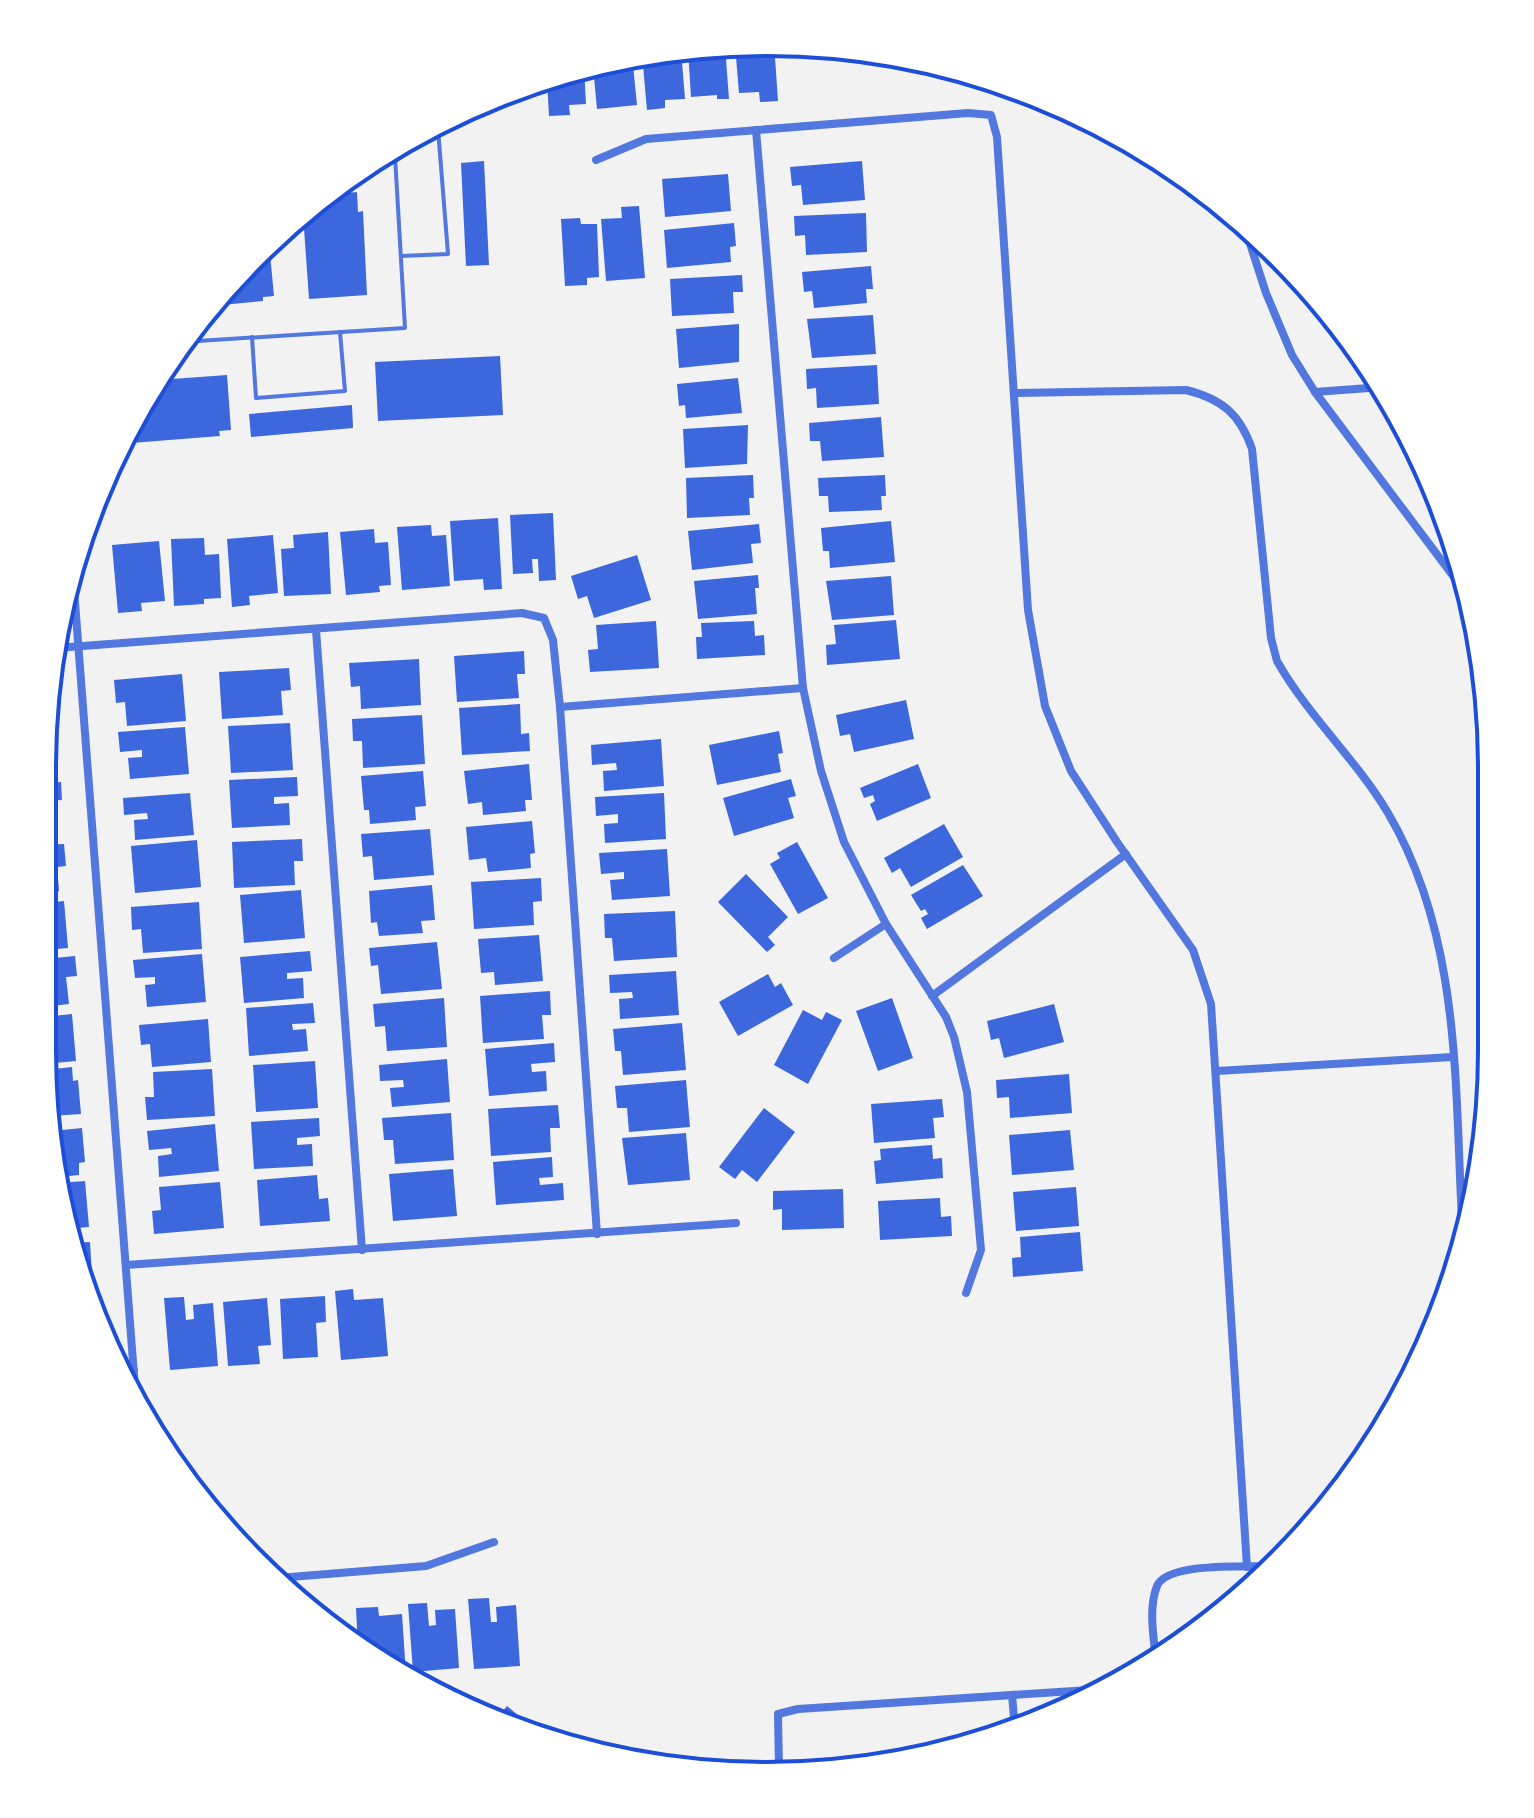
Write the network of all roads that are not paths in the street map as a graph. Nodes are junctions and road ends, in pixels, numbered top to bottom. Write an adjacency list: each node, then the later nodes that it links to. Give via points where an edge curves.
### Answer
1 (756, 130): 3 (street, via 646,139); 12 (street, via 991,115 997,137); 18 (street)
2 (439, 137): 6 (lane, via 448,254)
3 (596, 160)
4 (395, 161): 6 (lane)
5 (1251, 246): 11 (street, via 1292,355)
6 (401, 256): 7 (lane, via 405,328)
7 (340, 332): 8 (lane); 8 (lane, via 345,391 256,398)
8 (252, 337): 9 (lane)
9 (198, 341)
10 (1368, 388): 11 (street)
11 (1315, 392): 13 (street)
12 (1014, 393): 20 (street, via 1028,610 1045,706 1071,771); 24 (street, via 1186,390 1213,399 1243,424 1252,449 1277,661 1388,813 1415,866 1431,909 1447,983)
13 (1451, 573)
14 (75, 606): 16 (street)
15 (316, 630): 16 (street); 19 (street, via 522,613 544,618 553,640); 29 (street)
16 (77, 646): 17 (street); 30 (street)
17 (67, 647)
18 (803, 688): 19 (street); 21 (street, via 844,842)
19 (560, 707): 28 (street)
20 (1126, 854): 23 (street); 25 (street, via 1193,950 1211,1004)
21 (886, 924): 22 (street); 23 (street)
22 (834, 958)
23 (932, 996): 31 (street, via 954,1037 967,1092 981,1250)
24 (1452, 1057): 25 (street); 26 (street)
25 (1217, 1071): 35 (street)
26 (1461, 1204)
27 (736, 1223): 28 (street)
28 (597, 1234): 29 (street)
29 (362, 1250): 30 (street)
30 (126, 1265): 32 (street)
31 (966, 1293)
32 (134, 1370): 33 (street)
33 (134, 1375)
34 (494, 1542): 37 (street, via 426,1566)
35 (1247, 1567): 36 (street); 38 (street, via 1173,1571 1158,1584 1152,1612)
36 (1257, 1567)
37 (289, 1577)
38 (1155, 1646)
39 (1077, 1691): 40 (street)
40 (1012, 1695): 41 (street); 42 (street, via 778,1714)
41 (1014, 1717)
42 (779, 1761)

